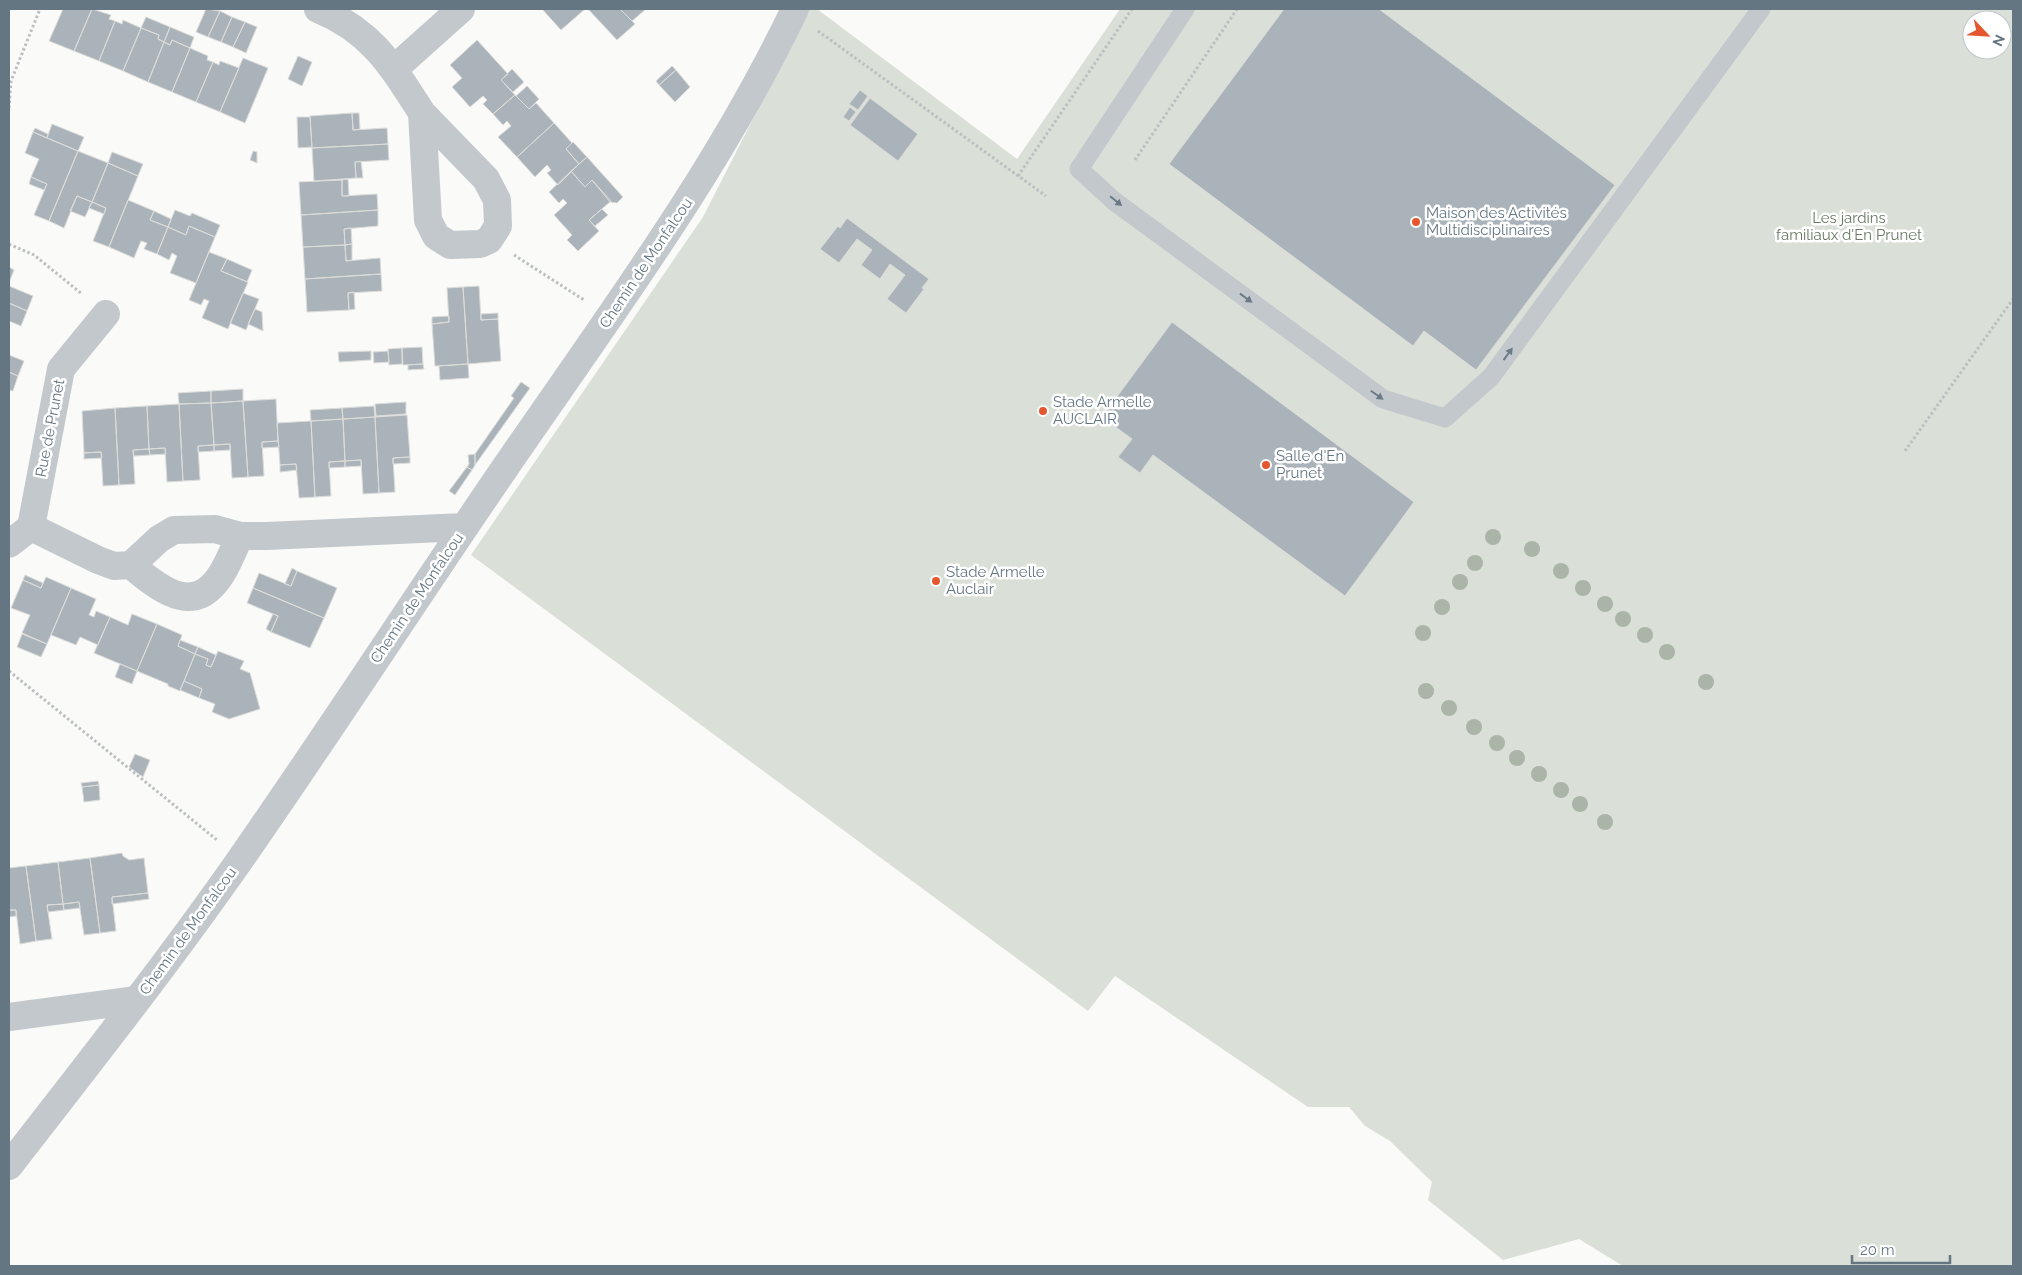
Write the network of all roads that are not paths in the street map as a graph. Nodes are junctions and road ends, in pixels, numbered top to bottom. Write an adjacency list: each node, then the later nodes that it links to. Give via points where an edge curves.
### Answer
1 (318, 9): 6 (street, via 349,24 375,45)
2 (461, 9): 6 (street)
3 (1186, 9): 4 (lane, one-way to 4, via 1079,169 1114,201 1383,399 1445,418 1490,377)
4 (1761, 9)
5 (794, 12): 10 (street, Chemin de Monfalcou, via 763,73 694,192)
6 (394, 69): 7 (street)
7 (422, 113): 7 (street, via 486,179 497,200 498,226 489,240 480,244 450,245 436,236 428,220)
8 (106, 314): 9 (street, Rue de Prunet, via 61,369)
9 (31, 527): 12 (street); 13 (street, via 98,560 114,566)
10 (464, 528): 11 (street); 14 (street, Chemin de Monfalcou, via 240,859)
11 (240, 536): 13 (street, via 215,529 174,530); 13 (street, via 212,587 200,595 188,598 166,591)
12 (9, 544)
13 (131, 565)
14 (137, 1000): 15 (street); 16 (street, Chemin de Monfalcou)
15 (10, 1013)
16 (9, 1166)

